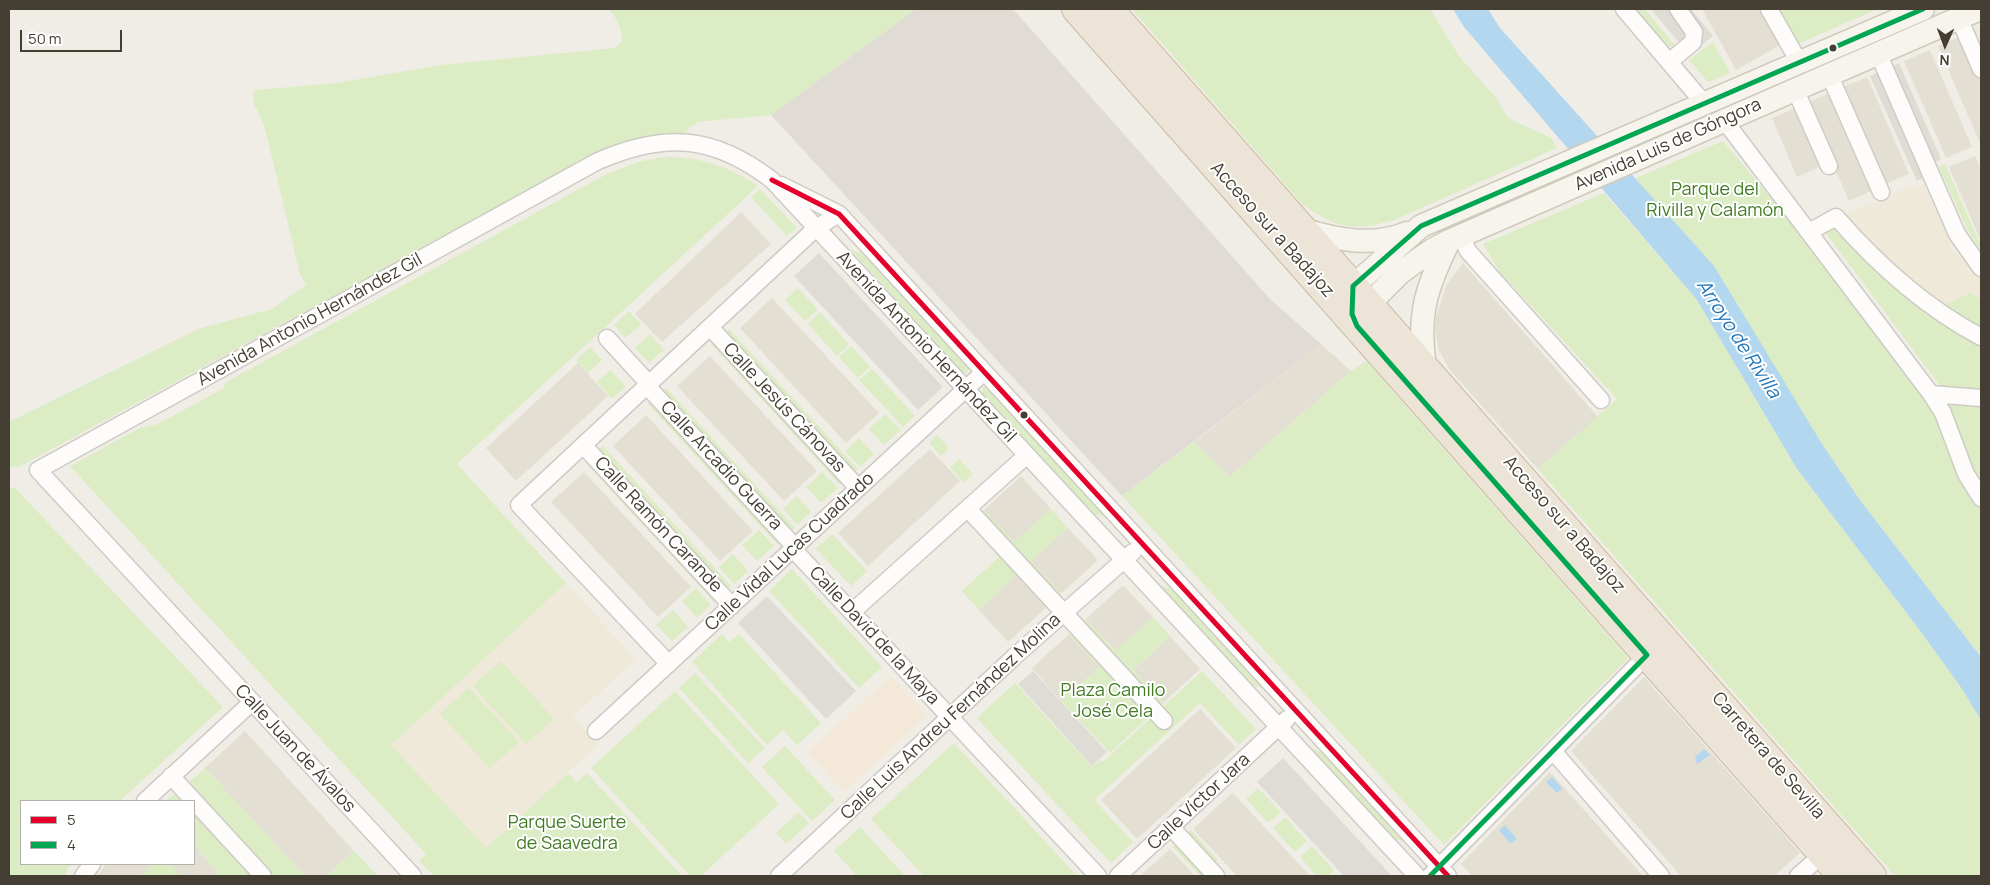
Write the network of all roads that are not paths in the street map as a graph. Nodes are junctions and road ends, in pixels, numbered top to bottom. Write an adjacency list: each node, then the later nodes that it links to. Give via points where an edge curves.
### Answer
1 (1076, 9): 27 (highway, Acceso sur a Badajoz)
2 (1109, 9): 22 (highway, Acceso sur a Badajoz)
3 (1624, 9): 10 (street)
4 (1678, 9): 10 (street, via 1694,32 1693,42)
5 (1770, 9): 11 (street)
6 (1980, 9): 8 (main road, Avenida Luis de Góngora)
7 (1919, 10): 11 (main road, Avenida Luis de Góngora)
8 (1959, 18): 9 (main road, Avenida Luis de Góngora); 12 (street)
9 (1878, 53): 13 (main road, Avenida Luis de Góngora); 26 (street, via 1957,234)
10 (1669, 62): 15 (street)
11 (1799, 62): 15 (main road, Avenida Luis de Góngora)
12 (1981, 69)
13 (1829, 74): 14 (main road, Avenida Luis de Góngora); 19 (street)
14 (1795, 89): 16 (main road, Avenida Luis de Góngora); 17 (street)
15 (1703, 102): 23 (main road, Avenida Luis de Góngora)
16 (1724, 120): 24 (street); 25 (main road, Avenida Luis de Góngora)
17 (1829, 166)
18 (772, 180): 20 (street, Avenida Antonio Hernández Gil); 21 (street, Avenida Antonio Hernández Gil); 48 (street, Avenida Antonio Hernández Gil, via 743,160 703,145 660,143 617,153 38,470)
19 (1881, 192)
20 (835, 217): 21 (street); 32 (street, Avenida Antonio Hernández Gil, via 874,253)
21 (816, 228): 28 (street); 34 (street, Avenida Antonio Hernández Gil)
22 (1304, 230): 23 (main road, via 1361,242); 27 (highway, Acceso sur a Badajoz)
23 (1415, 230): 27 (main road, Avenida Luis de Góngora)
24 (1809, 232): 29 (street, via 1836,217 1881,264 1923,300); 35 (street)
25 (1455, 239): 27 (main road, Avenida Luis de Góngora, via 1432,250); 31 (main road, via 1431,280 1422,317); 37 (street)
26 (1981, 268)
27 (1352, 303): 31 (highway, Acceso sur a Badajoz); 49 (highway, Acceso sur a Badajoz)
28 (710, 327): 33 (street); 40 (street, Calle Jesús Cánovas)
29 (1981, 337)
30 (607, 338): 33 (street, Calle Arcadio Guerra)
31 (1425, 367): 49 (highway, Acceso sur a Badajoz)
32 (984, 372): 34 (street, Calle Vidal Lucas Cuadrado); 44 (street, Avenida Antonio Hernández Gil)
33 (648, 385): 38 (street); 43 (street, Calle Arcadio Guerra)
34 (966, 389): 39 (street, Avenida Antonio Hernández Gil); 40 (street, Calle Vidal Lucas Cuadrado)
35 (1931, 394): 36 (street); 41 (street, via 1966,474)
36 (1981, 398)
37 (1601, 400)
38 (583, 445): 45 (street, Calle Ramón Carande); 50 (street, via 520,505)
39 (1027, 455): 42 (street); 44 (street, Avenida Antonio Hernández Gil, via 1081,512)
40 (858, 488): 43 (street, Calle Vidal Lucas Cuadrado)
41 (1981, 498)
42 (968, 509): 46 (street); 47 (street)
43 (794, 548): 45 (street, Calle Vidal Lucas Cuadrado); 46 (street, Calle David de la Maya)
44 (1133, 551): 47 (street, Calle Luis Andreu Fernández Molina); 53 (street, Avenida Antonio Hernández Gil, via 1178,585); 53 (street, Avenida Antonio Hernández Gil, via 1245,688)
45 (732, 606): 50 (street, Calle Vidal Lucas Cuadrado)
46 (852, 612): 52 (street, Calle David de la Maya)
47 (1063, 613): 52 (street, Calle Luis Andreu Fernández Molina); 54 (street)
48 (177, 621): 51 (street, Calle Juan de Ávalos)
49 (1654, 646): 56 (street); 62 (highway, Carretera de Sevilla); 75 (highway, Carretera de Sevilla)
50 (670, 664): 55 (street, Calle Vidal Lucas Cuadrado)
51 (252, 702): 57 (street); 67 (street, Calle Juan de Ávalos)
52 (951, 718): 68 (street, Calle Luis Andreu Fernández Molina); 69 (street, Calle David de la Maya)
53 (1287, 719): 61 (street, Calle Víctor Jara); 64 (street, Avenida Antonio Hernández Gil, via 1327,745); 64 (street, Avenida Antonio Hernández Gil, via 1389,846 1402,846)
54 (1164, 721)
55 (596, 731)
56 (1553, 751): 64 (street); 72 (street)
57 (171, 776): 58 (street); 59 (street)
58 (146, 800)
59 (193, 800)
60 (195, 802): 66 (street)
61 (1171, 827): 70 (street, Calle Víctor Jara); 71 (street)
62 (1823, 854): 73 (street); 74 (highway, Carretera de Sevilla)
63 (91, 865): 65 (street)
64 (1433, 874)
65 (83, 876)
66 (263, 876)
67 (413, 876)
68 (779, 876)
69 (1098, 876)
70 (1118, 876)
71 (1216, 876)
72 (1661, 876)
73 (1798, 876)
74 (1842, 876)
75 (1872, 876)

